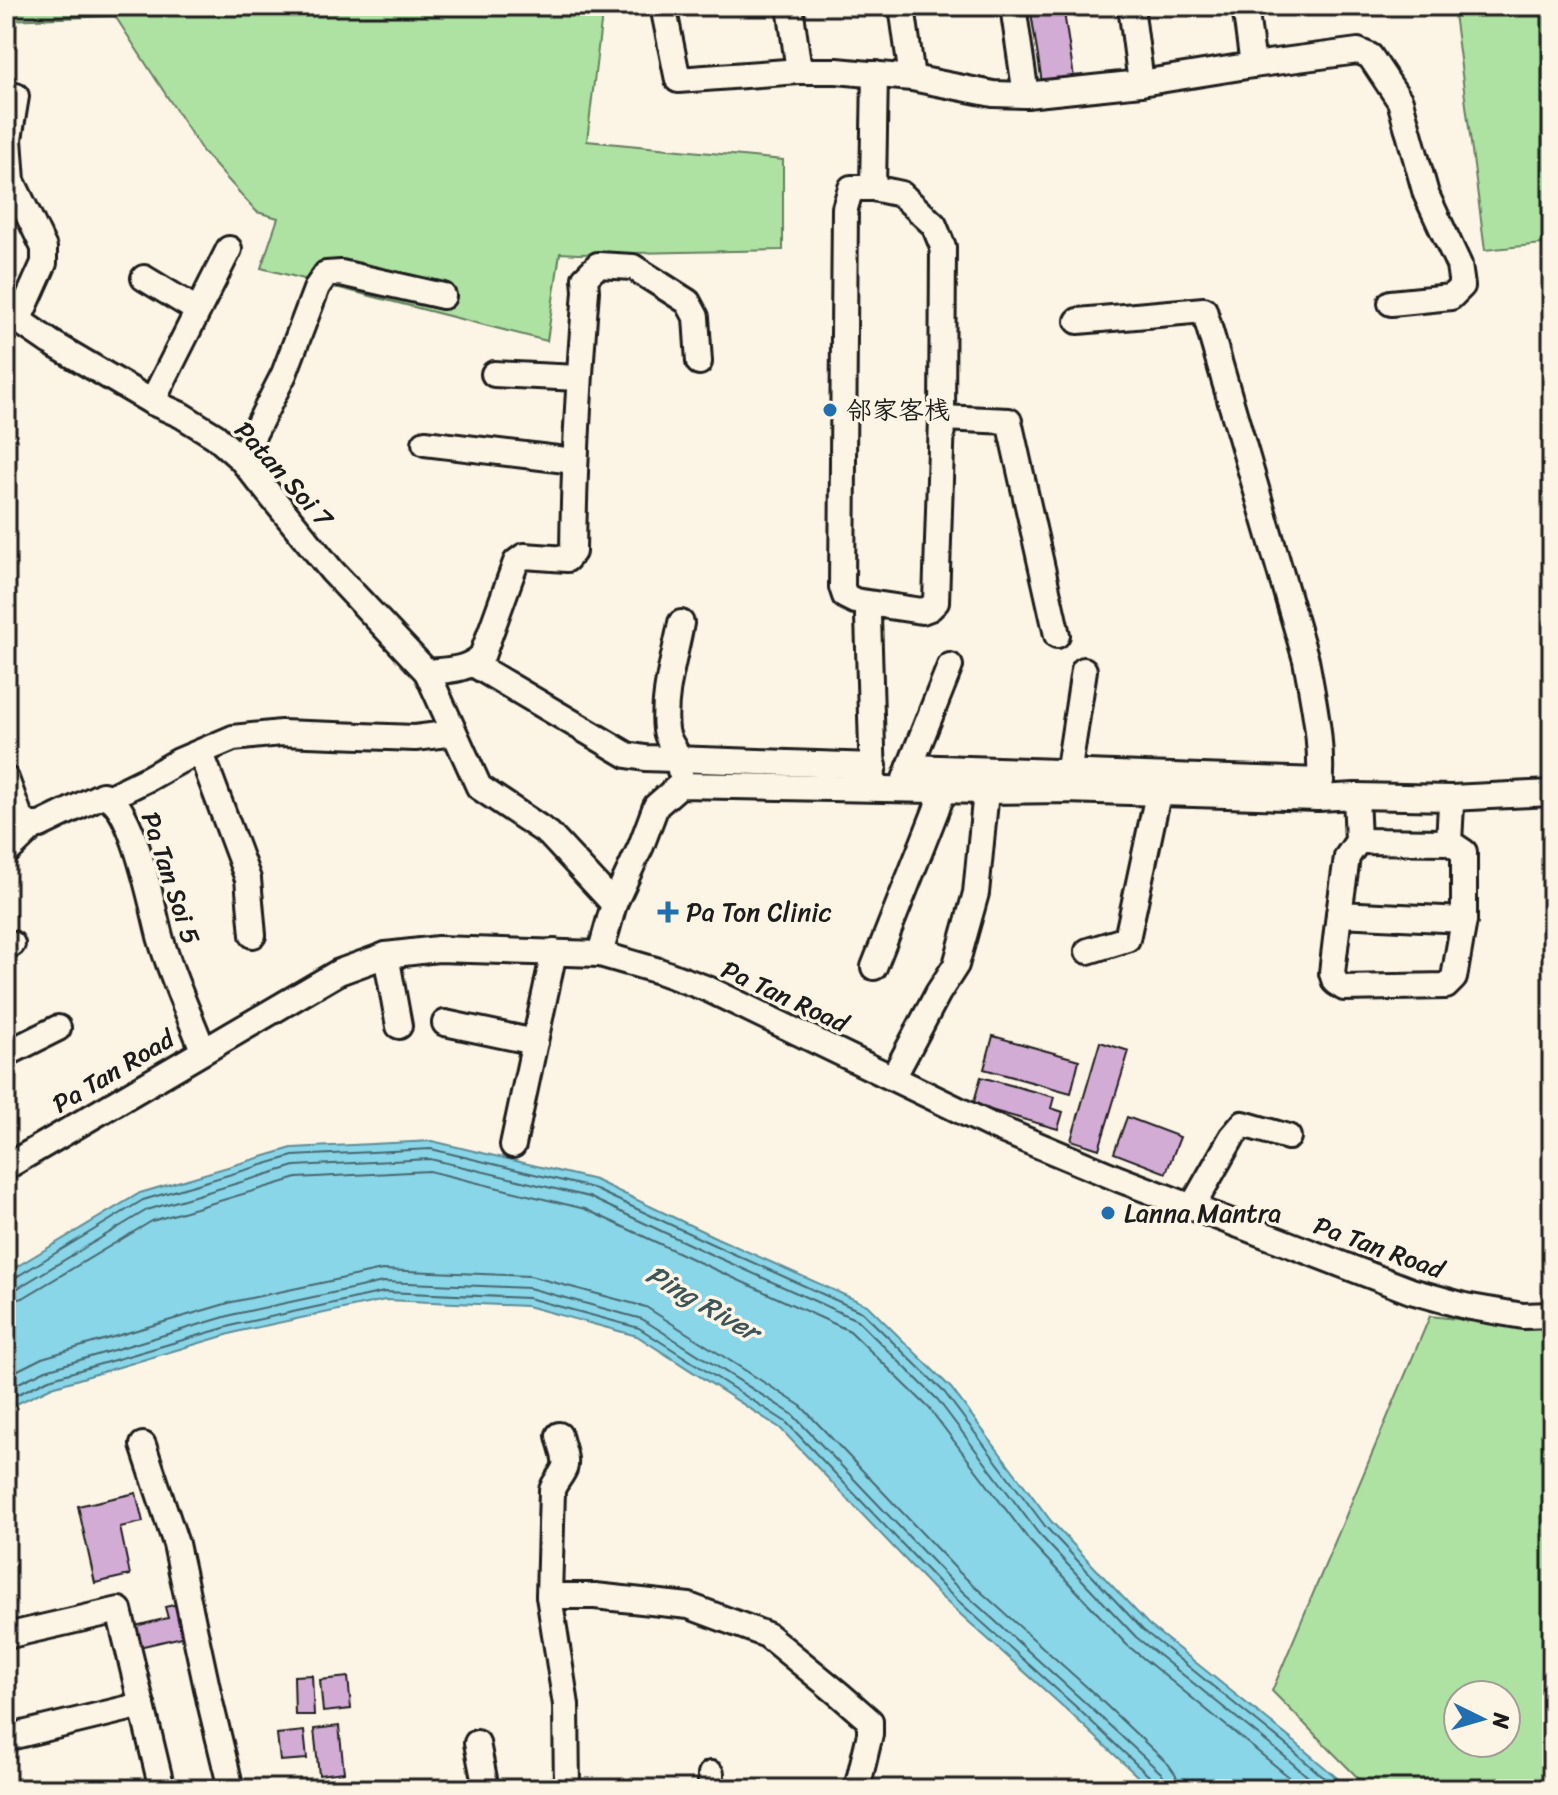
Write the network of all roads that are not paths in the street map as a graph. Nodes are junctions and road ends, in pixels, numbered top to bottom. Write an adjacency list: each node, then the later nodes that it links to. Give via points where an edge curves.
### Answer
1 (663, 6): 8 (street, via 678,80)
2 (790, 6): 8 (street)
3 (902, 6): 10 (street)
4 (1013, 6): 12 (street)
5 (1131, 6): 11 (street)
6 (1245, 6): 7 (street)
7 (1253, 65): 11 (street); 18 (street, via 1358,51 1370,56 1400,101 1426,194 1459,265 1462,286 1451,297)
8 (799, 71): 9 (street)
9 (875, 74): 10 (street); 14 (street)
10 (912, 78): 12 (street)
11 (1141, 83): 12 (street)
12 (1026, 95)
13 (16, 96): 20 (street, via 9,139 12,181 44,248 44,263)
14 (873, 188): 26 (street, via 901,194 934,225 943,247); 26 (street, via 851,188 845,208 845,596 922,611 936,602)
15 (229, 249): 19 (street)
16 (144, 278): 19 (street)
17 (443, 296): 28 (street, via 341,273 322,277 284,374)
18 (1391, 303)
19 (197, 310): 25 (street)
20 (12, 316): 25 (street, Patan Soi 7)
21 (1078, 321): 49 (street, via 1204,310 1306,660 1316,711)
22 (699, 362): 24 (street, via 696,317 688,302 633,267 598,265 585,278)
23 (494, 374): 24 (street)
24 (579, 378): 29 (street)
25 (152, 402): 28 (street, Patan Soi 7, via 215,436)
26 (942, 418): 32 (street, via 1009,421)
27 (425, 443): 29 (street)
28 (241, 459): 36 (street, Patan Soi 7, via 332,571)
29 (574, 461): 33 (street, via 573,552 567,559 524,556 516,562 482,656)
30 (868, 616): 41 (street)
31 (681, 623): 39 (street, via 665,708 666,734)
32 (1057, 635)
33 (473, 664): 36 (street); 39 (street, via 627,755)
34 (950, 666): 42 (street)
35 (1084, 670): 45 (street)
36 (427, 672): 37 (street, Patan Soi 7)
37 (454, 733): 38 (street, via 415,738 281,733 233,738); 58 (street, Patan Soi 7, via 479,787 549,834)
38 (201, 753): 52 (street); 61 (street, via 248,879)
39 (680, 758): 40 (street); 46 (street)
40 (801, 775): 41 (street); 46 (street)
41 (873, 777): 42 (street)
42 (906, 778): 44 (street); 48 (street)
43 (6, 779): 54 (street, via 20,817)
44 (990, 781): 45 (street); 48 (street); 73 (street, via 976,893 956,965)
45 (1068, 782): 47 (street)
46 (680, 785): 58 (street, via 656,806)
47 (1158, 785): 49 (street); 62 (street, via 1127,939)
48 (944, 790): 66 (street)
49 (1320, 790): 51 (street)
50 (1552, 793): 51 (street)
51 (1356, 796): 55 (street)
52 (110, 797): 54 (street, Pa Tan Soi 5, via 102,795); 71 (street, Pa Tan Soi 5, via 142,862 161,942)
53 (1451, 805): 56 (street)
54 (37, 826): 57 (street, Pa Tan Soi 5)
55 (1358, 841): 56 (street); 59 (street, via 1347,857)
56 (1449, 842): 60 (street, via 1464,852)
57 (6, 853)
58 (614, 904): 64 (street)
59 (1339, 914): 60 (street); 60 (street, via 1332,973 1344,988 1446,986 1454,978)
60 (1464, 920)
61 (253, 935)
62 (1088, 951)
63 (554, 952): 64 (street, Pa Tan Road); 65 (street, Pa Tan Road, via 438,949); 70 (street)
64 (600, 954): 73 (street, Pa Tan Road, via 708,989)
65 (386, 955): 68 (street); 71 (street, Pa Tan Road, via 339,972)
66 (874, 967)
67 (445, 1023): 70 (street)
68 (399, 1026)
69 (58, 1028): 72 (street)
70 (535, 1042): 75 (street)
71 (203, 1050): 76 (street, Pa Tan Road)
72 (6, 1054)
73 (893, 1078): 77 (street, Pa Tan Road, via 990,1125)
74 (1288, 1137): 77 (street, via 1243,1124)
75 (513, 1145)
76 (6, 1167)
77 (1192, 1207): 78 (street, Pa Tan Road, via 1411,1291 1523,1316)
78 (1552, 1315)
79 (559, 1435): 81 (street, via 566,1463 552,1490)
80 (143, 1445): 87 (street, via 172,1530)
81 (549, 1596): 89 (street, via 566,1705); 90 (street, via 689,1606 767,1635 870,1721)
82 (6, 1636): 83 (street, via 119,1610)
83 (142, 1705): 84 (street); 86 (street)
84 (6, 1738)
85 (477, 1743): 88 (street)
86 (162, 1789)
87 (231, 1789)
88 (486, 1789)
89 (567, 1789)
90 (857, 1789)

